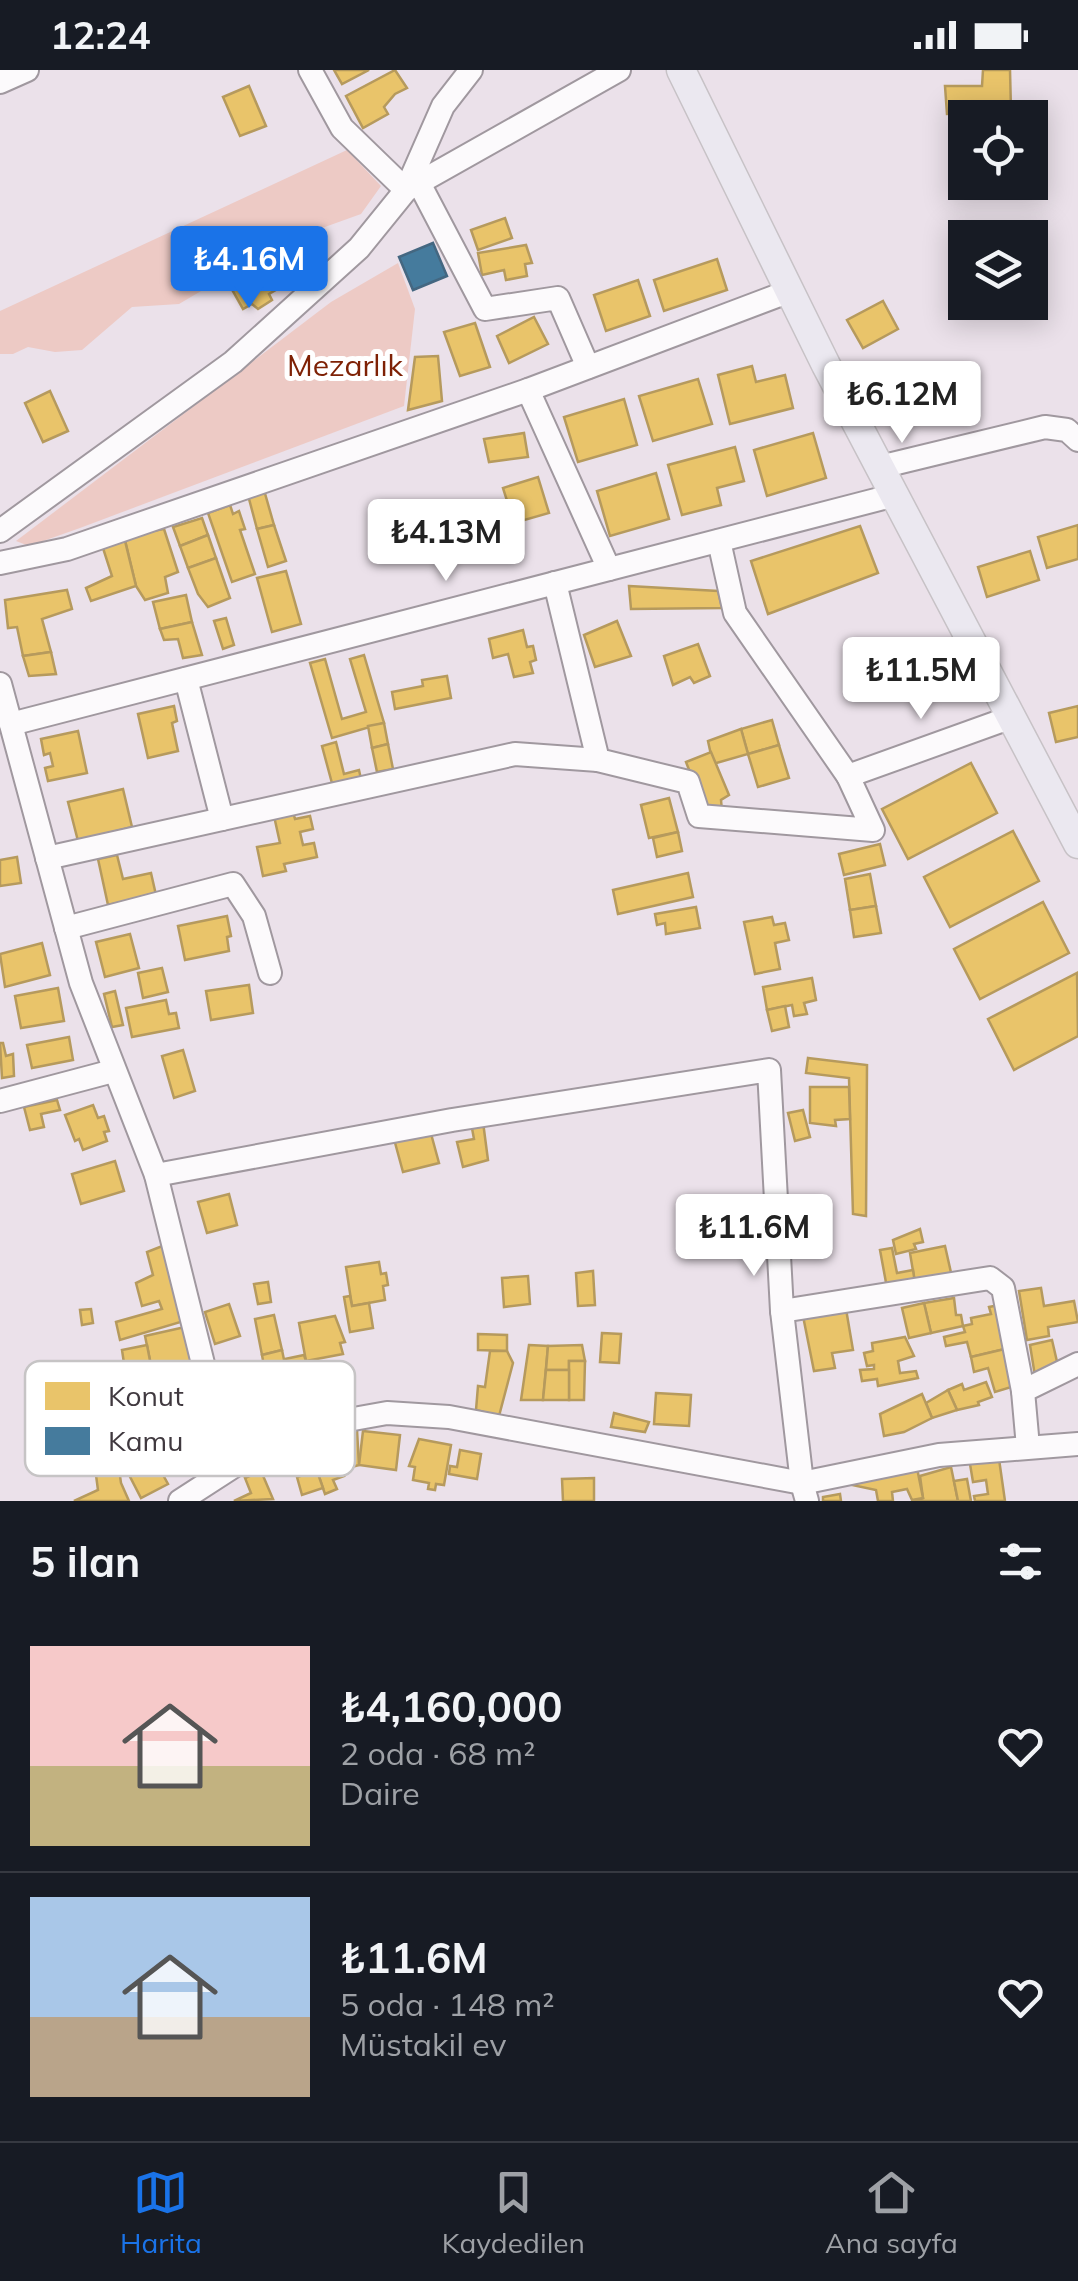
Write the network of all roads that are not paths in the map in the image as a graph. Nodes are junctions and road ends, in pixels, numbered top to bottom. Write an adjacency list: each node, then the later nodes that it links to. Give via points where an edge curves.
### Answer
1 (26, 70): 6 (street)
2 (310, 70): 7 (street, via 342,128)
3 (471, 70): 7 (street, via 443,106)
4 (619, 70): 7 (street)
5 (682, 70): 8 (main road)
6 (0, 82)
7 (412, 186): 9 (street, via 485,308 558,298); 14 (street, via 359,248 233,362)
8 (790, 292): 9 (street); 12 (main road)
9 (588, 367): 10 (street)
10 (528, 390): 16 (street, via 67,549); 17 (street)
11 (1078, 440): 12 (street, via 1045,427)
12 (880, 468): 13 (main road)
13 (895, 495): 15 (street); 21 (main road)
14 (0, 531)
15 (720, 540): 17 (street); 24 (street, via 735,613)
16 (0, 563)
17 (608, 569): 18 (street)
18 (555, 584): 19 (street); 23 (street)
19 (186, 679): 22 (street); 25 (street)
20 (0, 684): 22 (street)
21 (1012, 717): 24 (street); 26 (main road)
22 (11, 724): 27 (street)
23 (598, 760): 24 (street, via 688,782 699,816 873,830); 25 (street, via 514,754)
24 (848, 776)
25 (222, 819): 27 (street)
26 (1078, 844)
27 (48, 858): 28 (street)
28 (66, 928): 29 (street, via 233,884 254,916); 30 (street)
29 (270, 973)
30 (113, 1071): 31 (street); 32 (street)
31 (0, 1101)
32 (156, 1175): 33 (street, via 768,1070); 34 (street)
33 (782, 1311): 36 (street, via 990,1278 1003,1288); 43 (street)
34 (197, 1361)
35 (1078, 1364): 36 (street)
36 (1023, 1391): 39 (street)
37 (355, 1418): 43 (street, via 449,1417)
38 (1077, 1444): 39 (street); 40 (street)
39 (1028, 1447): 43 (street, via 939,1455)
40 (1078, 1452)
41 (218, 1476): 44 (street)
42 (222, 1476): 45 (street)
43 (804, 1492)
44 (180, 1501)
45 (224, 1501)

